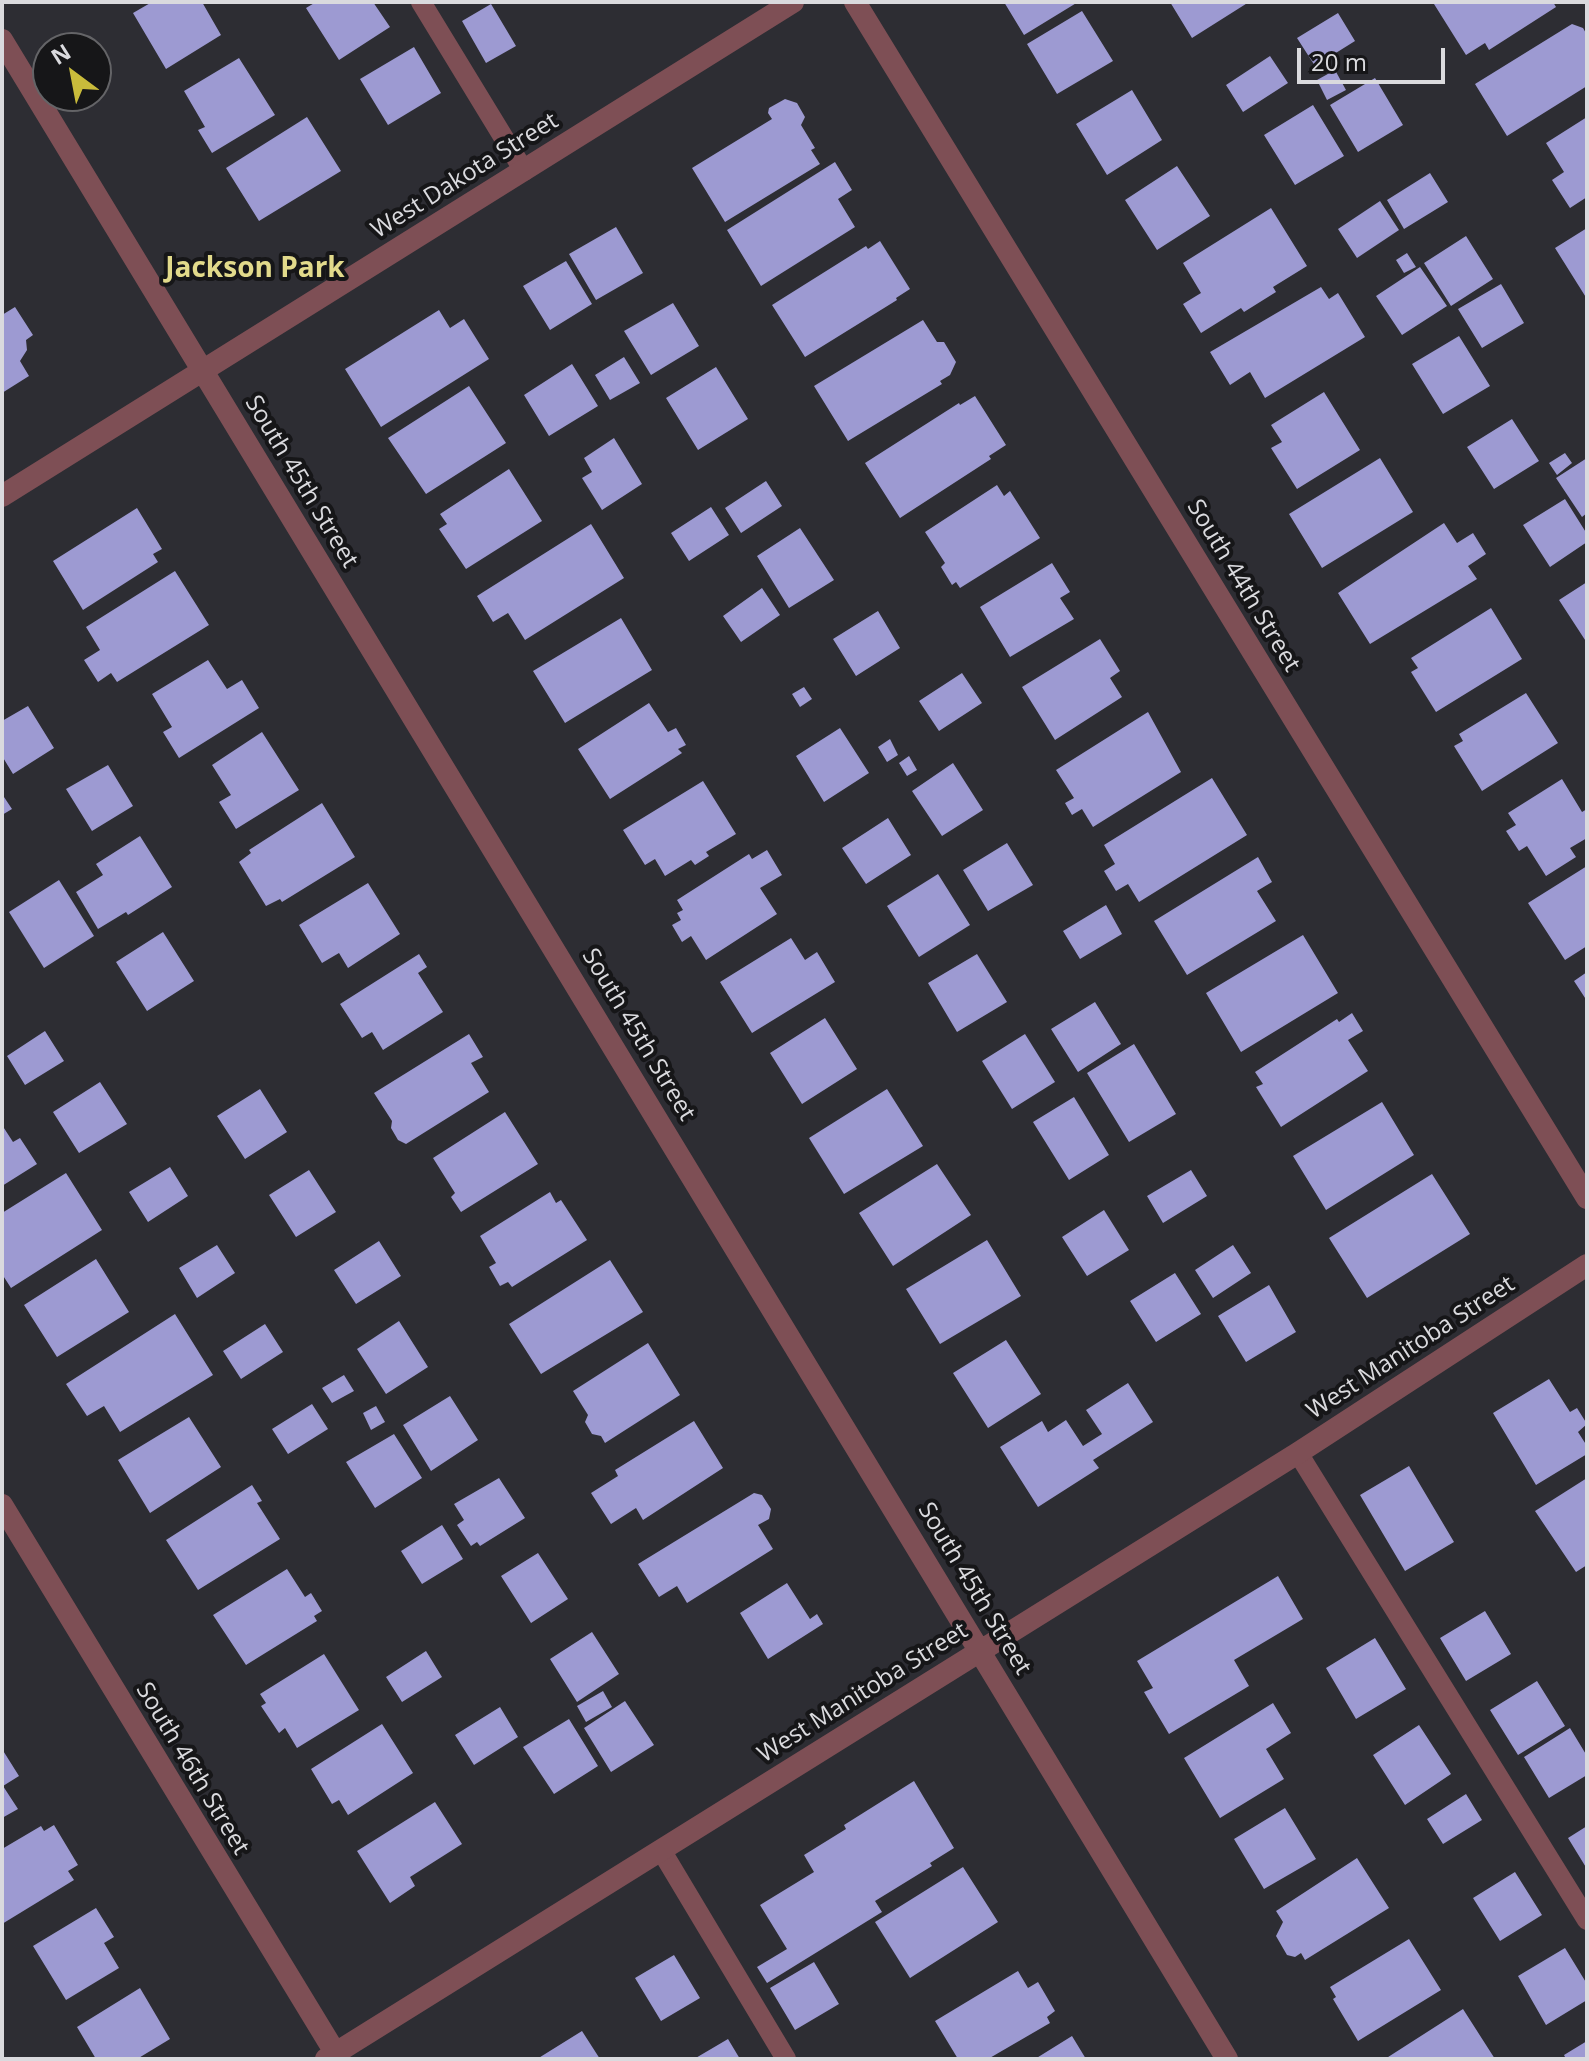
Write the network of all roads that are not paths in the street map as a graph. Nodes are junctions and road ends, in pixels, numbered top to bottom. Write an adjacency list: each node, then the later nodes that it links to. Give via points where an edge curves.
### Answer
1 (421, 2): 5 (lane)
2 (793, 2): 5 (street, West Dakota Street)
3 (855, 2): 8 (street, South 44th Street)
4 (2, 40): 6 (street, South 45th Street)
5 (524, 171): 6 (street, West Dakota Street)
6 (203, 370): 7 (street, West Dakota Street); 12 (street, South 45th Street)
7 (2, 496)
8 (1587, 1198)
9 (1587, 1265): 10 (street, West Manitoba Street)
10 (1298, 1453): 12 (street, West Manitoba Street); 14 (lane)
11 (2, 1505): 15 (street, South 46th Street)
12 (981, 1650): 13 (street, West Manitoba Street); 17 (street, South 45th Street)
13 (661, 1850): 15 (street, West Manitoba Street); 16 (lane)
14 (1587, 1920)
15 (333, 2057)
16 (786, 2059)
17 (1227, 2059)

